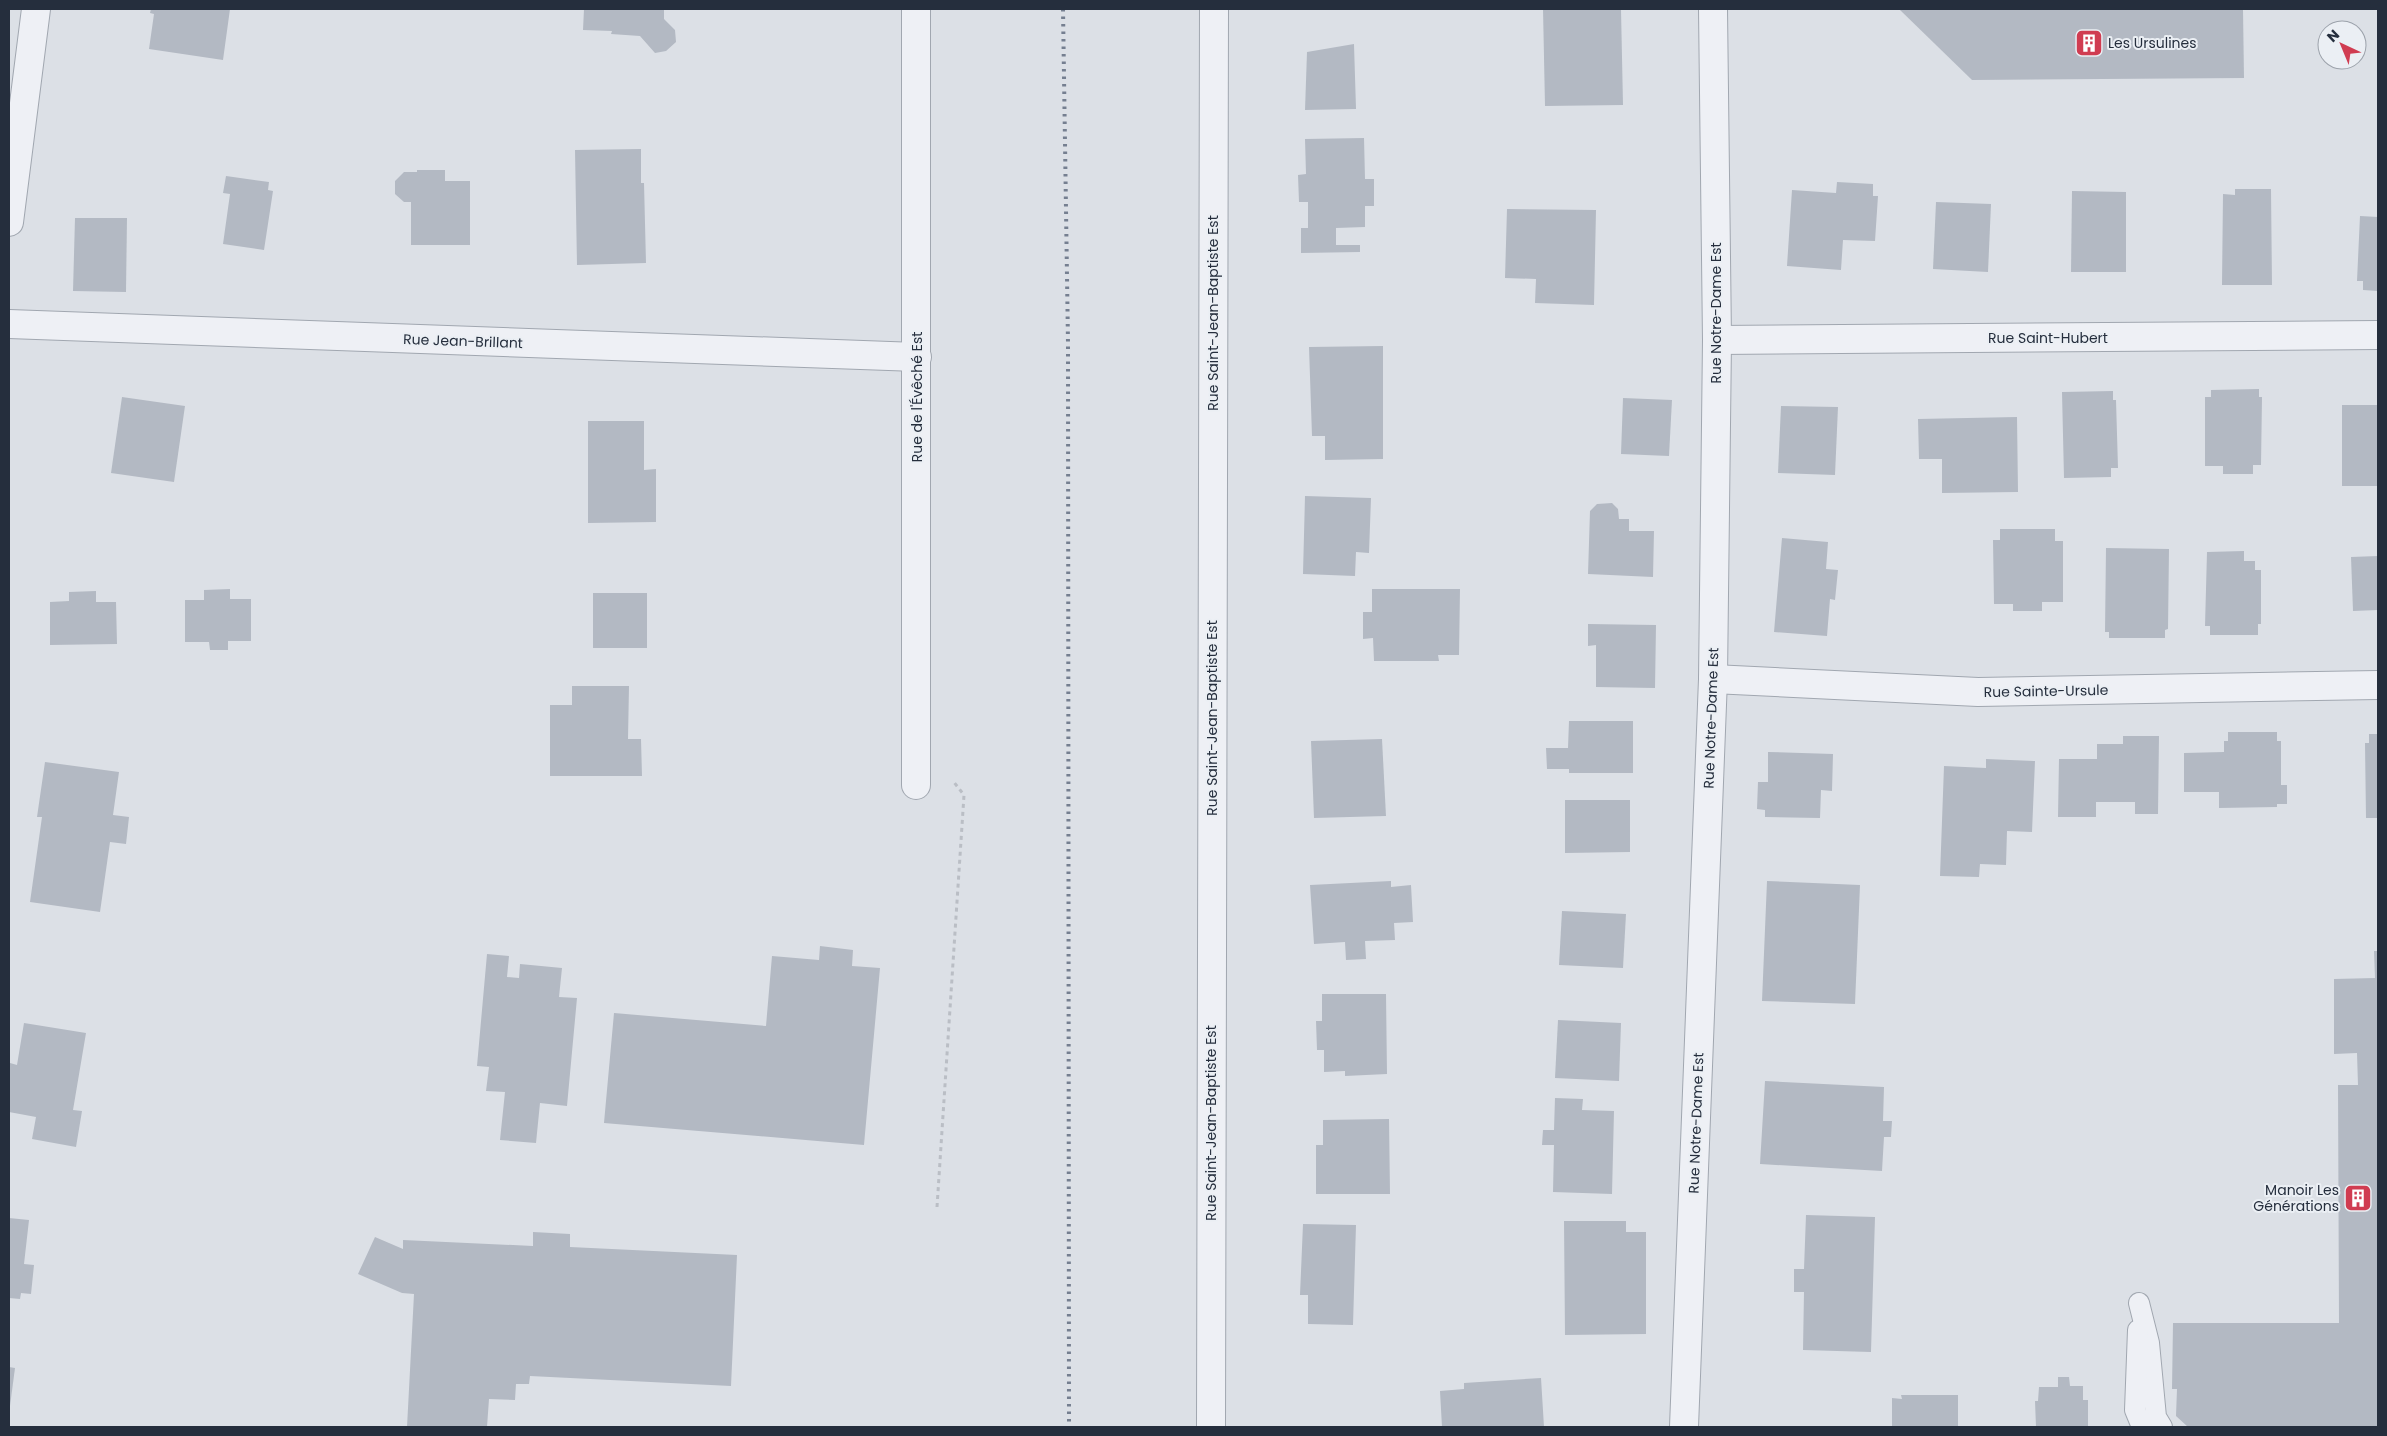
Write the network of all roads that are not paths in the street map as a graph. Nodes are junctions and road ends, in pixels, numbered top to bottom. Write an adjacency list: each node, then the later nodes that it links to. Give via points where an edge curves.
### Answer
1 (36, 9): 5 (street)
2 (916, 9): 9 (street, Rue de l'Évêché Est)
3 (1214, 9): 13 (street, Rue Saint-Jean-Baptiste Est)
4 (1713, 9): 8 (street, Rue Notre-Dame Est)
5 (9, 222)
6 (9, 324): 9 (street, Rue Jean-Brillant)
7 (2378, 335): 8 (street, Rue Saint-Hubert)
8 (1717, 340): 10 (street, Rue Notre-Dame Est)
9 (917, 357): 12 (street, Rue de l'Évêché Est)
10 (1713, 679): 11 (street, Rue Sainte-Ursule, via 1978,692); 14 (street, Rue Notre-Dame Est)
11 (2378, 685)
12 (916, 785)
13 (1211, 1427)
14 (1684, 1427)
15 (2142, 1427): 16 (lane, via 2135,1410 2140,1304 2149,1343 2156,1417)
16 (2162, 1427)

